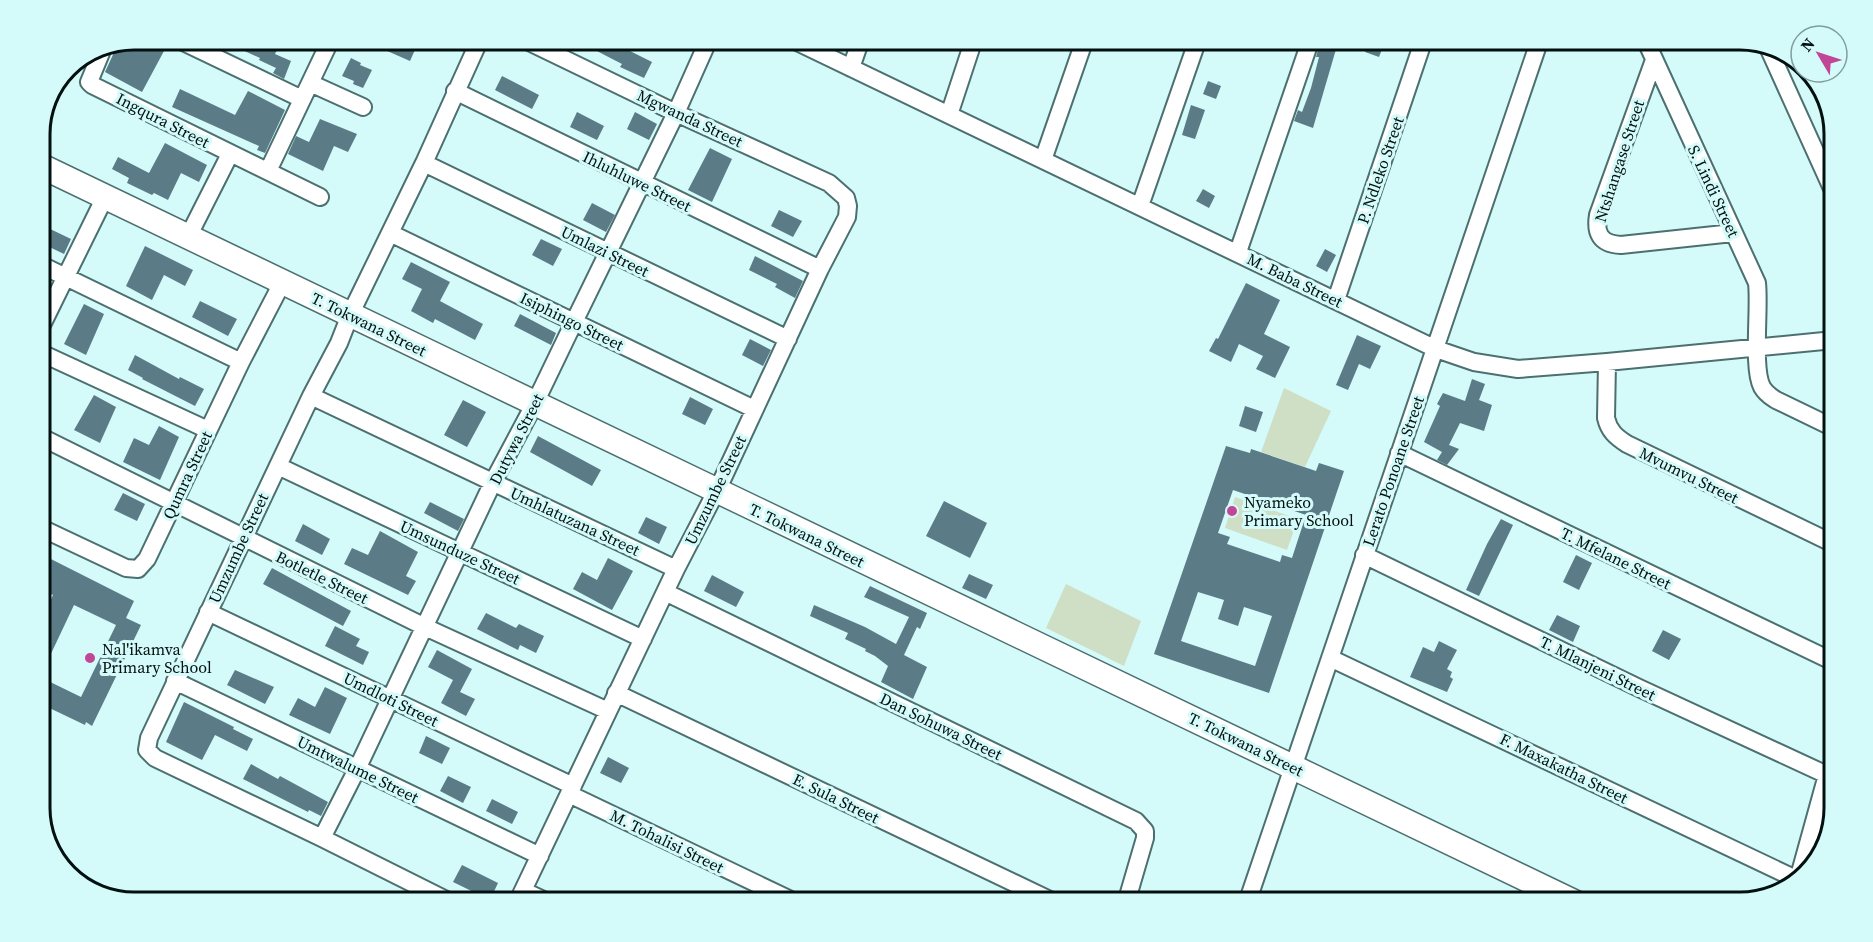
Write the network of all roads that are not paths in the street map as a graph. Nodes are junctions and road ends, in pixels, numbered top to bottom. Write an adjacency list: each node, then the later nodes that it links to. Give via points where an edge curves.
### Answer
1 (200, 50): 21 (street)
2 (326, 50): 19 (street)
3 (475, 50): 20 (street, Umzumbe Street)
4 (546, 50): 23 (street, Mgwanda Street)
5 (704, 50): 23 (street, Dutywa Street)
6 (813, 50): 18 (street, M. Baba Street)
7 (857, 50): 18 (street)
8 (970, 50): 24 (street)
9 (1081, 50): 26 (street)
10 (1194, 50): 35 (street)
11 (1307, 50): 40 (street)
12 (1420, 50): 45 (street, P. Ndleko Street)
13 (1536, 50): 52 (street, Lerato Ponoane Street)
14 (1650, 50): 17 (street, S. Lindi Street)
15 (1772, 56): 28 (street)
16 (98, 58): 25 (street, Ingqura Street, via 90,77 92,85)
17 (1654, 60): 37 (street, S. Lindi Street); 37 (street, Ntshangase Street, via 1598,215 1599,235 1621,245)
18 (851, 68): 24 (street, M. Baba Street)
19 (310, 83): 21 (street); 22 (street)
20 (455, 91): 27 (street, Umzumbe Street); 31 (street, Ihluhluwe Street)
21 (302, 99): 30 (street)
22 (363, 108)
23 (676, 113): 31 (street, Dutywa Street); 34 (street, Mgwanda Street, via 829,183 846,198)
24 (949, 115): 26 (street, M. Baba Street)
25 (230, 154): 30 (street, Ingqura Street); 38 (street)
26 (1043, 160): 35 (street, M. Baba Street)
27 (424, 163): 36 (street, Umzumbe Street); 39 (street, Umlazi Street)
28 (1823, 169)
29 (50, 170): 33 (street, T. Tokwana Street)
30 (268, 171): 32 (street, Ingqura Street)
31 (640, 183): 39 (street, Dutywa Street); 42 (street, Ihluhluwe Street)
32 (320, 196)
33 (105, 197): 38 (street, T. Tokwana Street); 43 (street)
34 (848, 206): 42 (street, Umzumbe Street, via 847,217)
35 (1140, 206): 40 (street, M. Baba Street)
36 (390, 233): 47 (street, Umzumbe Street); 48 (street, Isiphingo Street)
37 (1733, 233): 51 (street, S. Lindi Street, via 1757,283)
38 (188, 237): 44 (street, T. Tokwana Street)
39 (608, 252): 48 (street, Dutywa Street); 49 (street, Umlazi Street)
40 (1238, 252): 45 (street, M. Baba Street)
41 (50, 269): 43 (street)
42 (820, 269): 49 (street, Umzumbe Street)
43 (66, 277): 46 (street); 54 (street)
44 (282, 283): 47 (street, T. Tokwana Street); 54 (street, Qumra Street)
45 (1336, 300): 52 (street, M. Baba Street)
46 (50, 309)
47 (350, 315): 56 (street, Umzumbe Street); 57 (street, T. Tokwana Street)
48 (574, 322): 57 (street, Dutywa Street); 58 (street, Isiphingo Street)
49 (788, 339): 58 (street, Umzumbe Street)
50 (1823, 341): 51 (street, M. Baba Street)
51 (1757, 348): 55 (street, M. Baba Street); 59 (street, S. Lindi Street, via 1760,379 1768,395)
52 (1436, 349): 55 (street, M. Baba Street, via 1474,362 1518,369); 62 (street, Lerato Ponoane Street)
53 (50, 357): 60 (street)
54 (241, 362): 60 (street, Qumra Street)
55 (1607, 362): 69 (street, Mvumvu Street, via 1606,418 1616,437)
56 (311, 396): 63 (street, Umzumbe Street); 64 (street, Umhlatuzana Street)
57 (535, 403): 64 (street, Dutywa Street); 65 (street, T. Tokwana Street)
58 (754, 409): 65 (street, Umzumbe Street)
59 (1823, 423)
60 (208, 430): 66 (street, Qumra Street)
61 (50, 441): 66 (street, Botletle Street)
62 (1399, 453): 71 (street, Lerato Ponoane Street); 77 (street, T. Mfelane Street)
63 (278, 466): 68 (street, Umzumbe Street); 70 (street, Umsunduze Street)
64 (494, 482): 70 (street, Dutywa Street); 72 (street, Umhlatuzana Street)
65 (716, 491): 72 (street, Umzumbe Street); 83 (street, T. Tokwana Street)
66 (175, 502): 67 (street, Qumra Street, via 147,559 138,569 126,568); 68 (street, Botletle Street)
67 (50, 532)
68 (243, 538): 74 (street, Umzumbe Street); 75 (street, Botletle Street)
69 (1824, 539)
70 (460, 552): 75 (street, Dutywa Street); 76 (street, Umsunduze Street)
71 (1364, 555): 78 (street, Lerato Ponoane Street); 85 (street, T. Mlanjeni Street)
72 (676, 569): 73 (street, Umzumbe Street)
73 (665, 592): 76 (street, Umzumbe Street); 96 (street, Dan Sohuwa Street, via 1136,821 1145,831 1145,838)
74 (208, 612): 79 (street, Umzumbe Street); 81 (street, Umdloti Street)
75 (425, 627): 81 (street, Dutywa Street); 82 (street, Botletle Street)
76 (643, 639): 80 (street, Umzumbe Street)
77 (1824, 657)
78 (1330, 658): 83 (street, Lerato Ponoane Street); 91 (street, F. Maxakatha Street)
79 (176, 681): 84 (street, Umtwalume Street); 88 (street, Umzumbe Street, via 147,750 155,758)
80 (616, 693): 82 (street, Umzumbe Street); 95 (street, E. Sula Street)
81 (390, 699): 84 (street, Dutywa Street); 86 (street, Umdloti Street)
82 (608, 711): 86 (street, Umzumbe Street)
83 (1293, 767): 97 (street, Lerato Ponoane Street); 98 (street, T. Tokwana Street)
84 (357, 769): 88 (street, Dutywa Street); 89 (street, Umtwalume Street)
85 (1824, 773)
86 (571, 790): 89 (street, Umzumbe Street); 94 (street, M. Tohalisi Street)
87 (1824, 796): 90 (street)
88 (322, 838): 92 (street, Umzumbe Street)
89 (540, 856): 93 (street, Umzumbe Street)
90 (1803, 864)
91 (1789, 876)
92 (430, 892)
93 (522, 892)
94 (775, 892)
95 (1033, 892)
96 (1129, 892)
97 (1251, 892)
98 (1553, 892)

